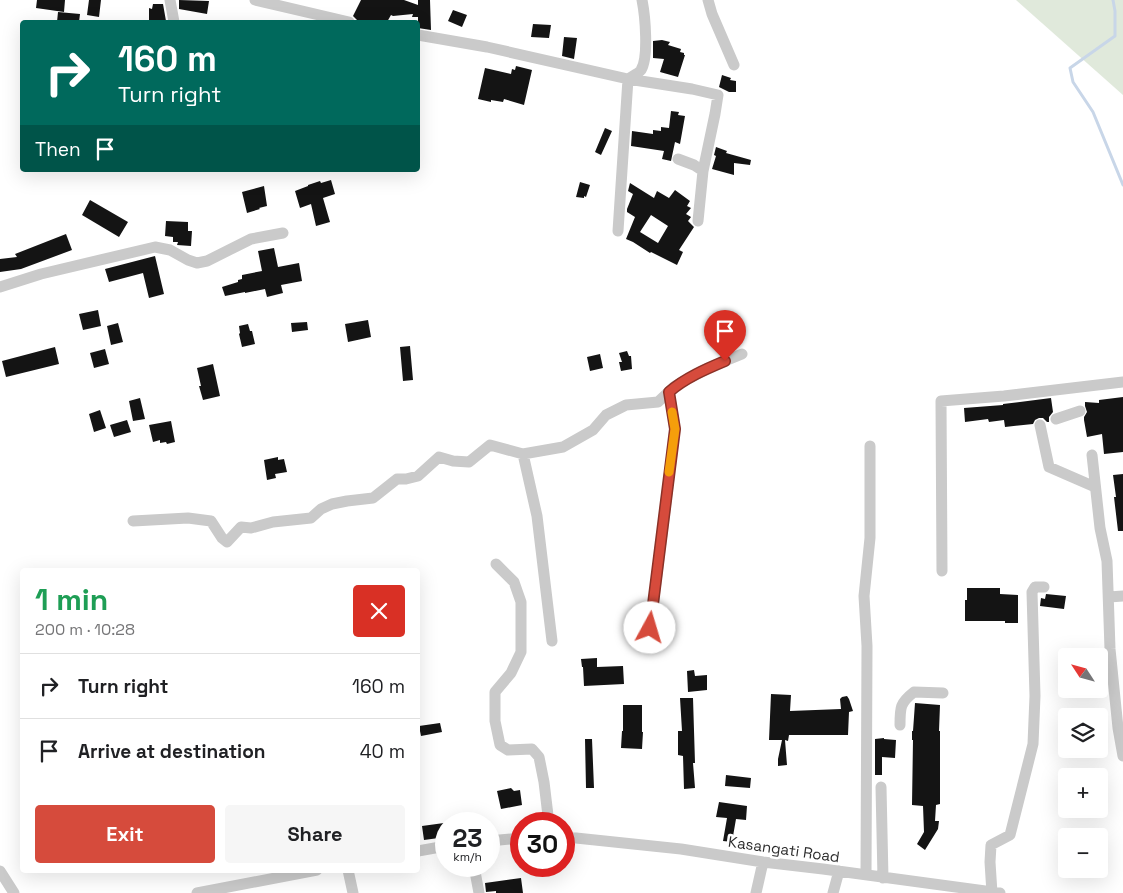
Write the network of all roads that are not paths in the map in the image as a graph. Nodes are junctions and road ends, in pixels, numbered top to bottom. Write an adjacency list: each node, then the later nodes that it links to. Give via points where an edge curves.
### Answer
1 (170, 0): 5 (street)
2 (255, 0): 6 (street)
3 (642, 0): 9 (street, via 646,30 644,60 639,72)
4 (708, 0): 8 (street)
5 (174, 20)
6 (340, 20)
7 (420, 34): 9 (street)
8 (734, 65)
9 (628, 79): 11 (street, via 718,95); 13 (street)
10 (678, 159): 11 (street)
11 (703, 171): 12 (street)
12 (698, 221)
13 (618, 231)
14 (283, 233): 15 (street, via 251,239 197,264 170,250 155,247)
15 (0, 287)
16 (742, 354): 18 (street, via 708,368)
17 (1123, 382): 28 (street, via 941,401)
18 (669, 392): 23 (street, via 658,402 626,405 606,415 593,430 563,447); 33 (street, via 675,429)
19 (1080, 411): 20 (street)
20 (1056, 419)
21 (1040, 425): 25 (street, via 1048,467)
22 (870, 446): 47 (street, via 870,538 864,596 867,646)
23 (523, 454): 26 (street, via 490,445 469,462 439,457 418,476 397,480 373,498 332,504 311,518 242,527 227,542 211,521 188,518); 32 (street, via 537,516)
24 (1092, 455): 25 (street)
25 (1095, 487): 31 (street, via 1107,560)
26 (133, 521)
27 (496, 564): 38 (street, via 514,582 521,602 521,652 511,673 495,692 495,721 500,745 508,750 532,749 539,757)
28 (942, 571)
29 (1044, 588): 56 (street, via 1035,587 1032,592 1033,744 1010,835 991,845)
30 (1123, 596): 31 (street)
31 (1109, 597): 36 (street, via 1110,649)
32 (552, 642)
33 (648, 646)
34 (943, 693): 35 (street, via 914,692 900,708)
35 (900, 725)
36 (1123, 756)
37 (881, 786): 49 (street)
38 (548, 812)
39 (575, 838): 42 (street, Kasangati Road, via 681,849)
40 (435, 848): 41 (street)
41 (420, 851)
42 (764, 862): 44 (street, Kasangati Road); 54 (street)
43 (0, 871): 50 (street)
44 (839, 871): 47 (street, Kasangati Road); 55 (street)
45 (285, 873): 51 (street)
46 (349, 873): 52 (street)
47 (866, 875): 49 (street, Kasangati Road)
48 (476, 877): 53 (street)
49 (883, 878): 56 (street, Kasangati Road)
50 (14, 893)
51 (197, 893)
52 (353, 893)
53 (479, 893)
54 (756, 893)
55 (833, 893)
56 (995, 893)

